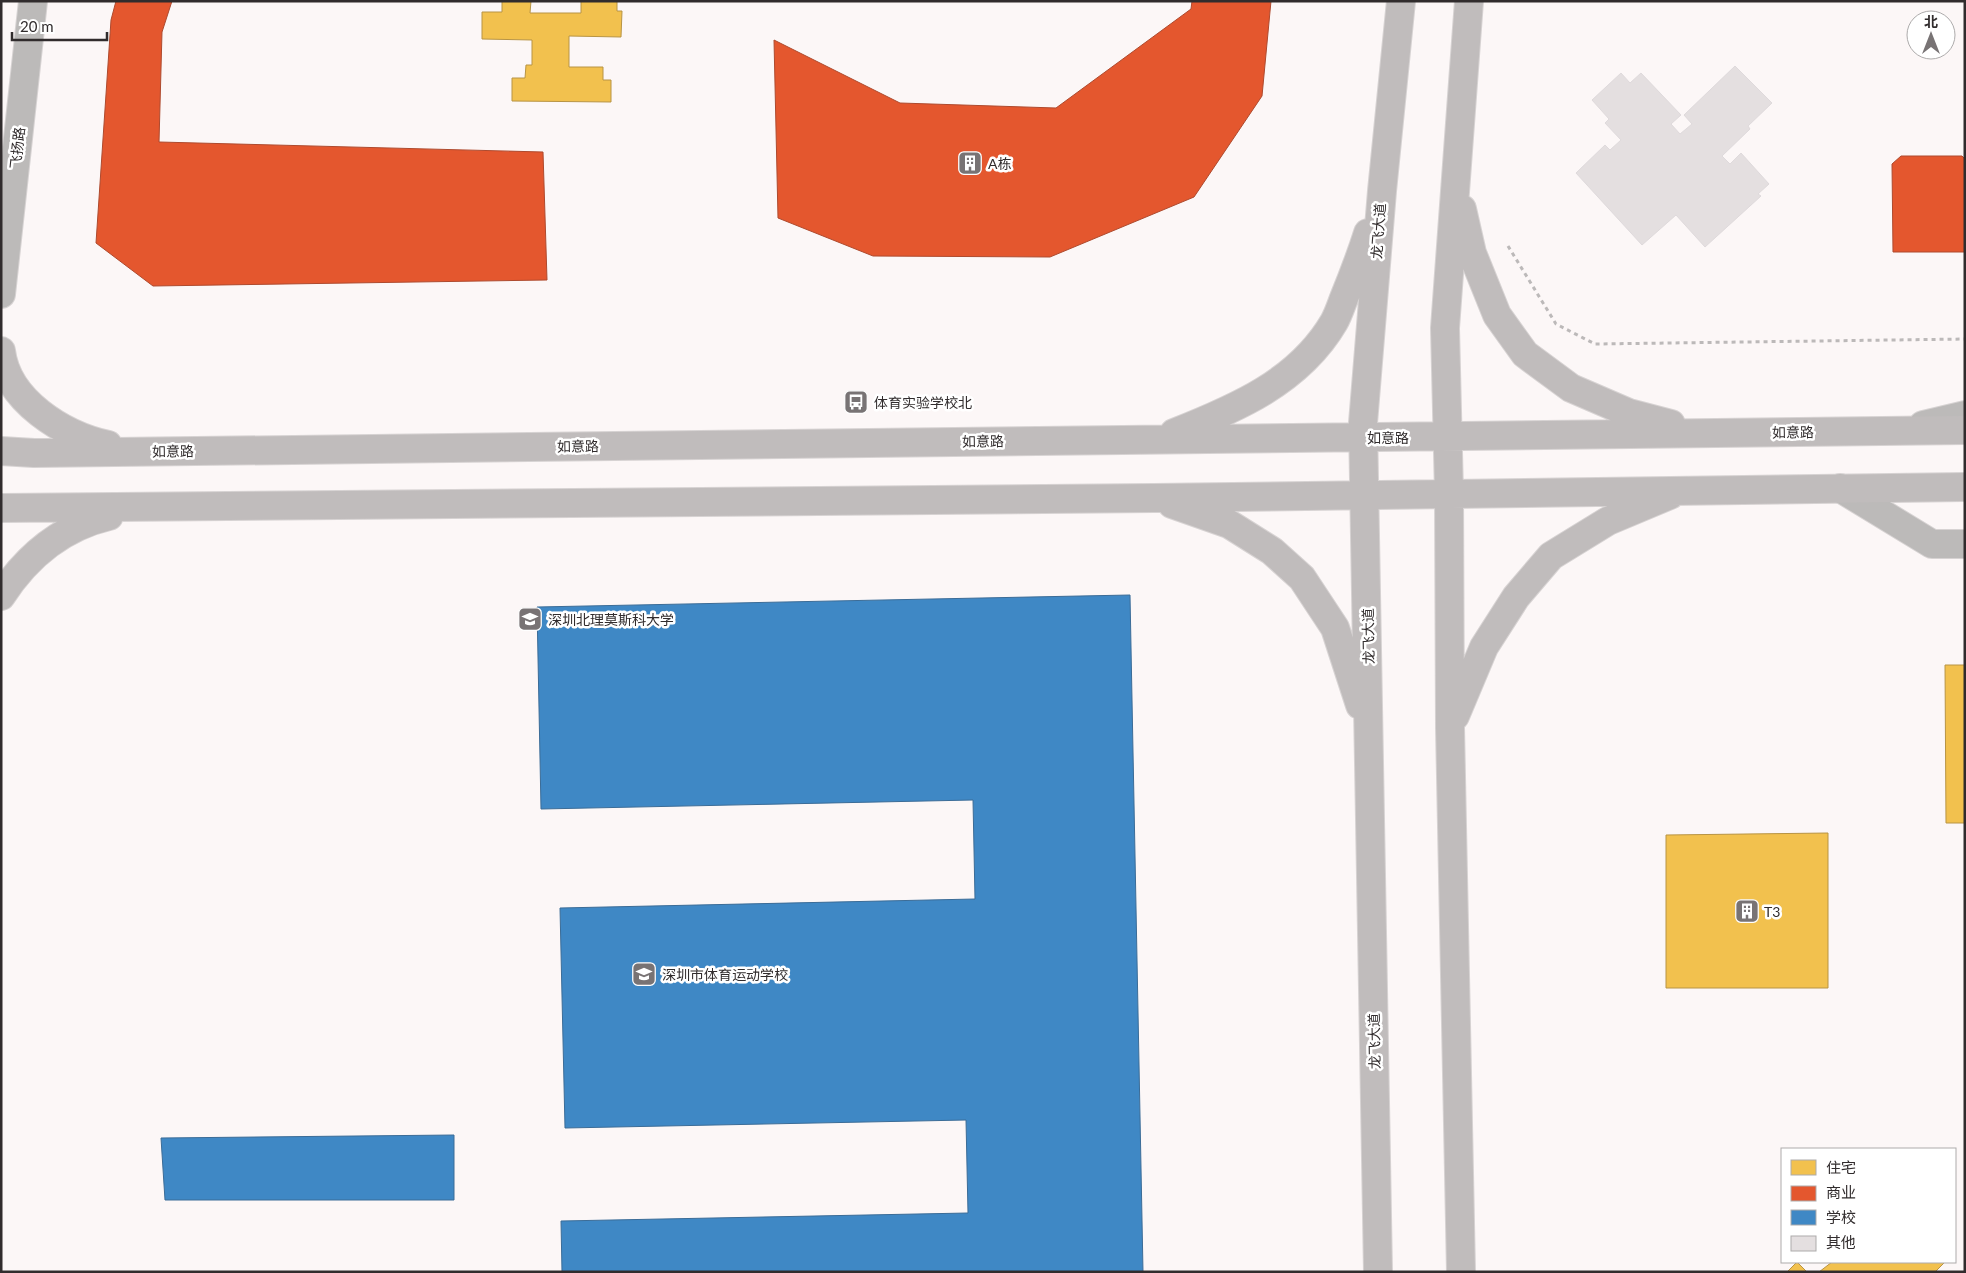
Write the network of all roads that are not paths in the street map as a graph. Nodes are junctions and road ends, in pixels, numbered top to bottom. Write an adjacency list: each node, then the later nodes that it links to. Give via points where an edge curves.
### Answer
1 (33, 1): 6 (street, 飞扬路)
2 (1401, 1): 5 (main road, 龙飞大道)
3 (1470, 1): 4 (main road)
4 (1456, 180): 11 (main road, via 1472,253 1497,314 1525,354 1571,388 1628,413); 12 (main road, via 1445,328)
5 (1382, 191): 13 (main road, 龙飞大道); 14 (main road, via 1359,263 1334,322 1305,361 1273,386 1219,415)
6 (1, 294)
7 (1, 351): 16 (main road, via 12,382 30,404 60,427 95,442)
8 (1965, 415): 10 (street)
9 (1965, 430): 10 (main road, 如意路)
10 (1899, 431): 11 (main road, 如意路)
11 (1704, 433): 12 (main road, 如意路)
12 (1448, 436): 13 (main road, 如意路); 20 (main road)
13 (1364, 437): 14 (main road, 如意路); 21 (main road, 龙飞大道)
14 (1156, 440): 16 (main road, 如意路)
15 (1, 451): 16 (main road, 如意路)
16 (139, 451)
17 (1965, 487): 18 (main road)
18 (1840, 488): 19 (main road); 25 (street, via 1932,544)
19 (1682, 490): 20 (main road); 27 (main road, via 1608,522 1552,556 1516,597 1484,648)
20 (1449, 493): 21 (main road); 27 (main road)
21 (1365, 494): 22 (main road); 28 (main road, 龙飞大道)
22 (1154, 498): 24 (main road); 28 (main road, via 1229,524 1272,551 1302,578 1335,628)
23 (1, 508): 24 (main road)
24 (143, 508): 26 (main road, via 91,520 58,536 34,555)
25 (1965, 544)
26 (1, 596)
27 (1450, 727): 30 (main road)
28 (1369, 737): 29 (main road, 龙飞大道)
29 (1378, 1272)
30 (1462, 1272)

